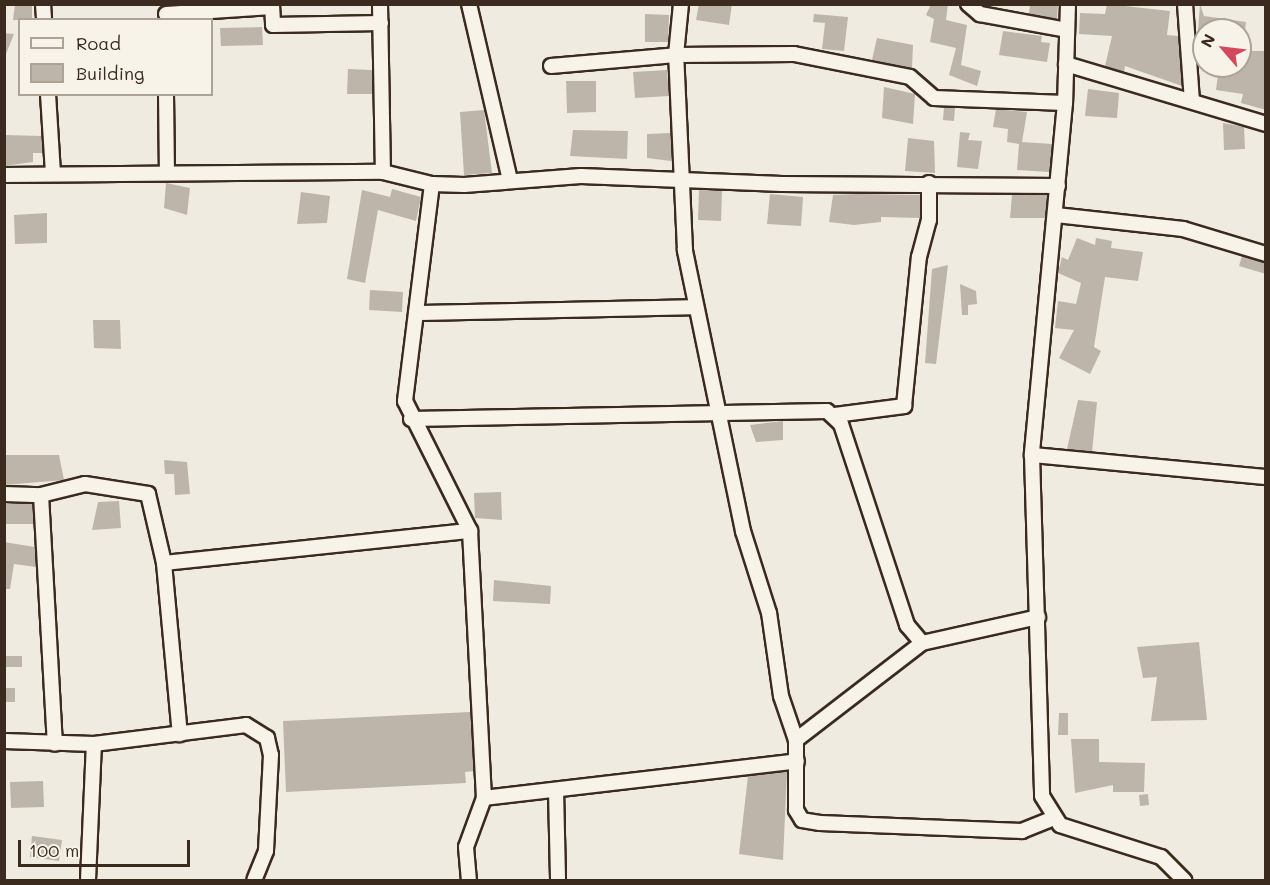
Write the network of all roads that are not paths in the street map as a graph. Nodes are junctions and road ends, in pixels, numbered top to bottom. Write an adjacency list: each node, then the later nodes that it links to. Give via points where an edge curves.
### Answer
1 (380, 4): 9 (street)
2 (469, 4): 24 (street)
3 (681, 4): 11 (street)
4 (968, 4): 10 (street, via 980,14)
5 (1068, 4): 10 (street)
6 (1185, 4): 16 (street)
7 (272, 6): 8 (street); 9 (street, via 273,26)
8 (166, 13)
9 (381, 23): 20 (street)
10 (1067, 30): 12 (street)
11 (676, 55): 13 (street); 17 (street, via 794,54 910,77 934,98); 23 (street)
12 (1066, 64): 16 (street); 17 (street)
13 (551, 66)
14 (48, 96): 21 (street)
15 (166, 96): 19 (street)
16 (1192, 101): 18 (street)
17 (1065, 103): 27 (street)
18 (1266, 124)
19 (167, 172): 20 (street); 21 (street)
20 (383, 172): 26 (street)
21 (53, 173): 22 (street)
22 (4, 175)
23 (679, 178): 24 (street); 25 (street); 30 (street)
24 (510, 180): 26 (street)
25 (929, 183): 27 (street); 33 (street, via 929,220 919,257 904,406)
26 (432, 184): 31 (street)
27 (1058, 186): 28 (street)
28 (1056, 215): 29 (street, via 1184,229); 35 (street, via 1040,331)
29 (1266, 254)
30 (696, 307): 31 (street); 32 (street)
31 (416, 313): 34 (street, via 405,401)
32 (718, 416): 33 (street, via 789,409); 34 (street); 44 (street)
33 (835, 416): 42 (street, via 856,460 907,625)
34 (411, 419): 39 (street)
35 (1032, 455): 36 (street); 41 (street)
36 (1266, 477)
37 (4, 494): 38 (street)
38 (41, 495): 40 (street, via 85,484 148,494); 46 (street)
39 (470, 531): 40 (street); 50 (street)
40 (164, 562): 43 (street)
41 (1038, 617): 42 (street); 51 (street, via 1042,796)
42 (922, 643): 44 (street)
43 (180, 734): 47 (street); 53 (street, via 246,725 267,738 271,755 266,851)
44 (796, 740): 48 (street)
45 (4, 741): 46 (street)
46 (55, 744): 47 (street)
47 (94, 744): 52 (street)
48 (797, 761): 49 (street); 51 (street, via 796,810 802,820 1022,831)
49 (556, 790): 50 (street); 55 (street)
50 (484, 798): 54 (street, via 466,847)
51 (1054, 818): 56 (street, via 1060,825 1161,857)
52 (88, 880)
53 (254, 880)
54 (469, 880)
55 (558, 880)
56 (1184, 880)

